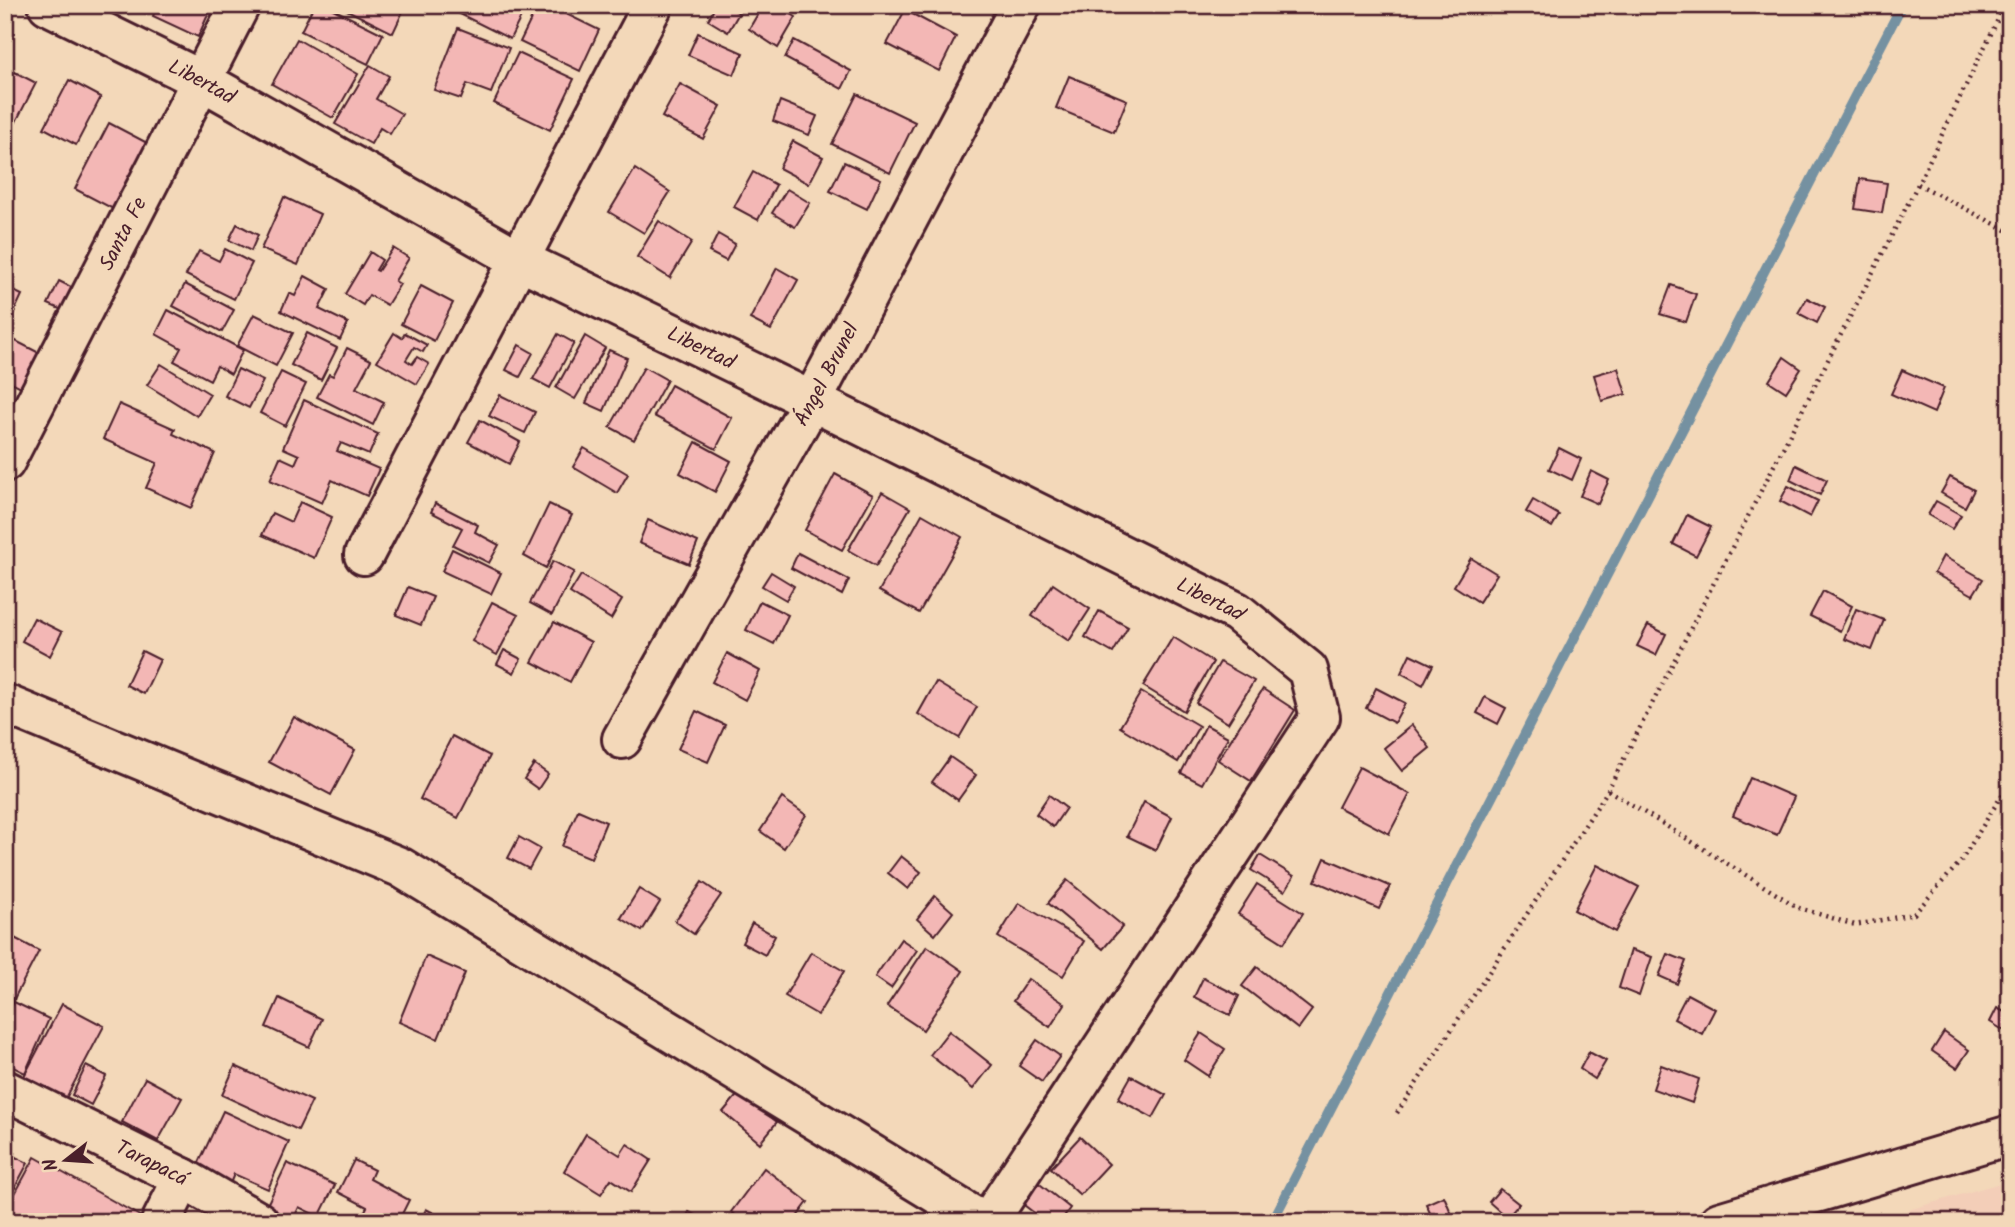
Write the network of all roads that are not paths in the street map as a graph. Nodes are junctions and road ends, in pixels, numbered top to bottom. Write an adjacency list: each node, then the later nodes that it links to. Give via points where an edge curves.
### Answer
1 (48, 5): 5 (street, Libertad)
2 (240, 5): 5 (street, Santa Fe)
3 (653, 5): 6 (street)
4 (1021, 5): 7 (street, Ángel Brunel)
5 (201, 80): 6 (street, Libertad); 8 (street, Santa Fe)
6 (520, 260): 7 (street, Libertad); 9 (street)
7 (812, 401): 11 (street, Ángel Brunel); 17 (street, Libertad, via 1237,612 1308,670 1321,717)
8 (5, 462)
9 (364, 555)
10 (5, 704): 17 (street, via 400,867)
11 (622, 739)
12 (5, 1090): 14 (street, Tarapacá)
13 (2010, 1135): 18 (street)
14 (183, 1178): 15 (street); 16 (street, Tarapacá)
15 (161, 1222)
16 (259, 1222)
17 (986, 1222)
18 (1719, 1222)

